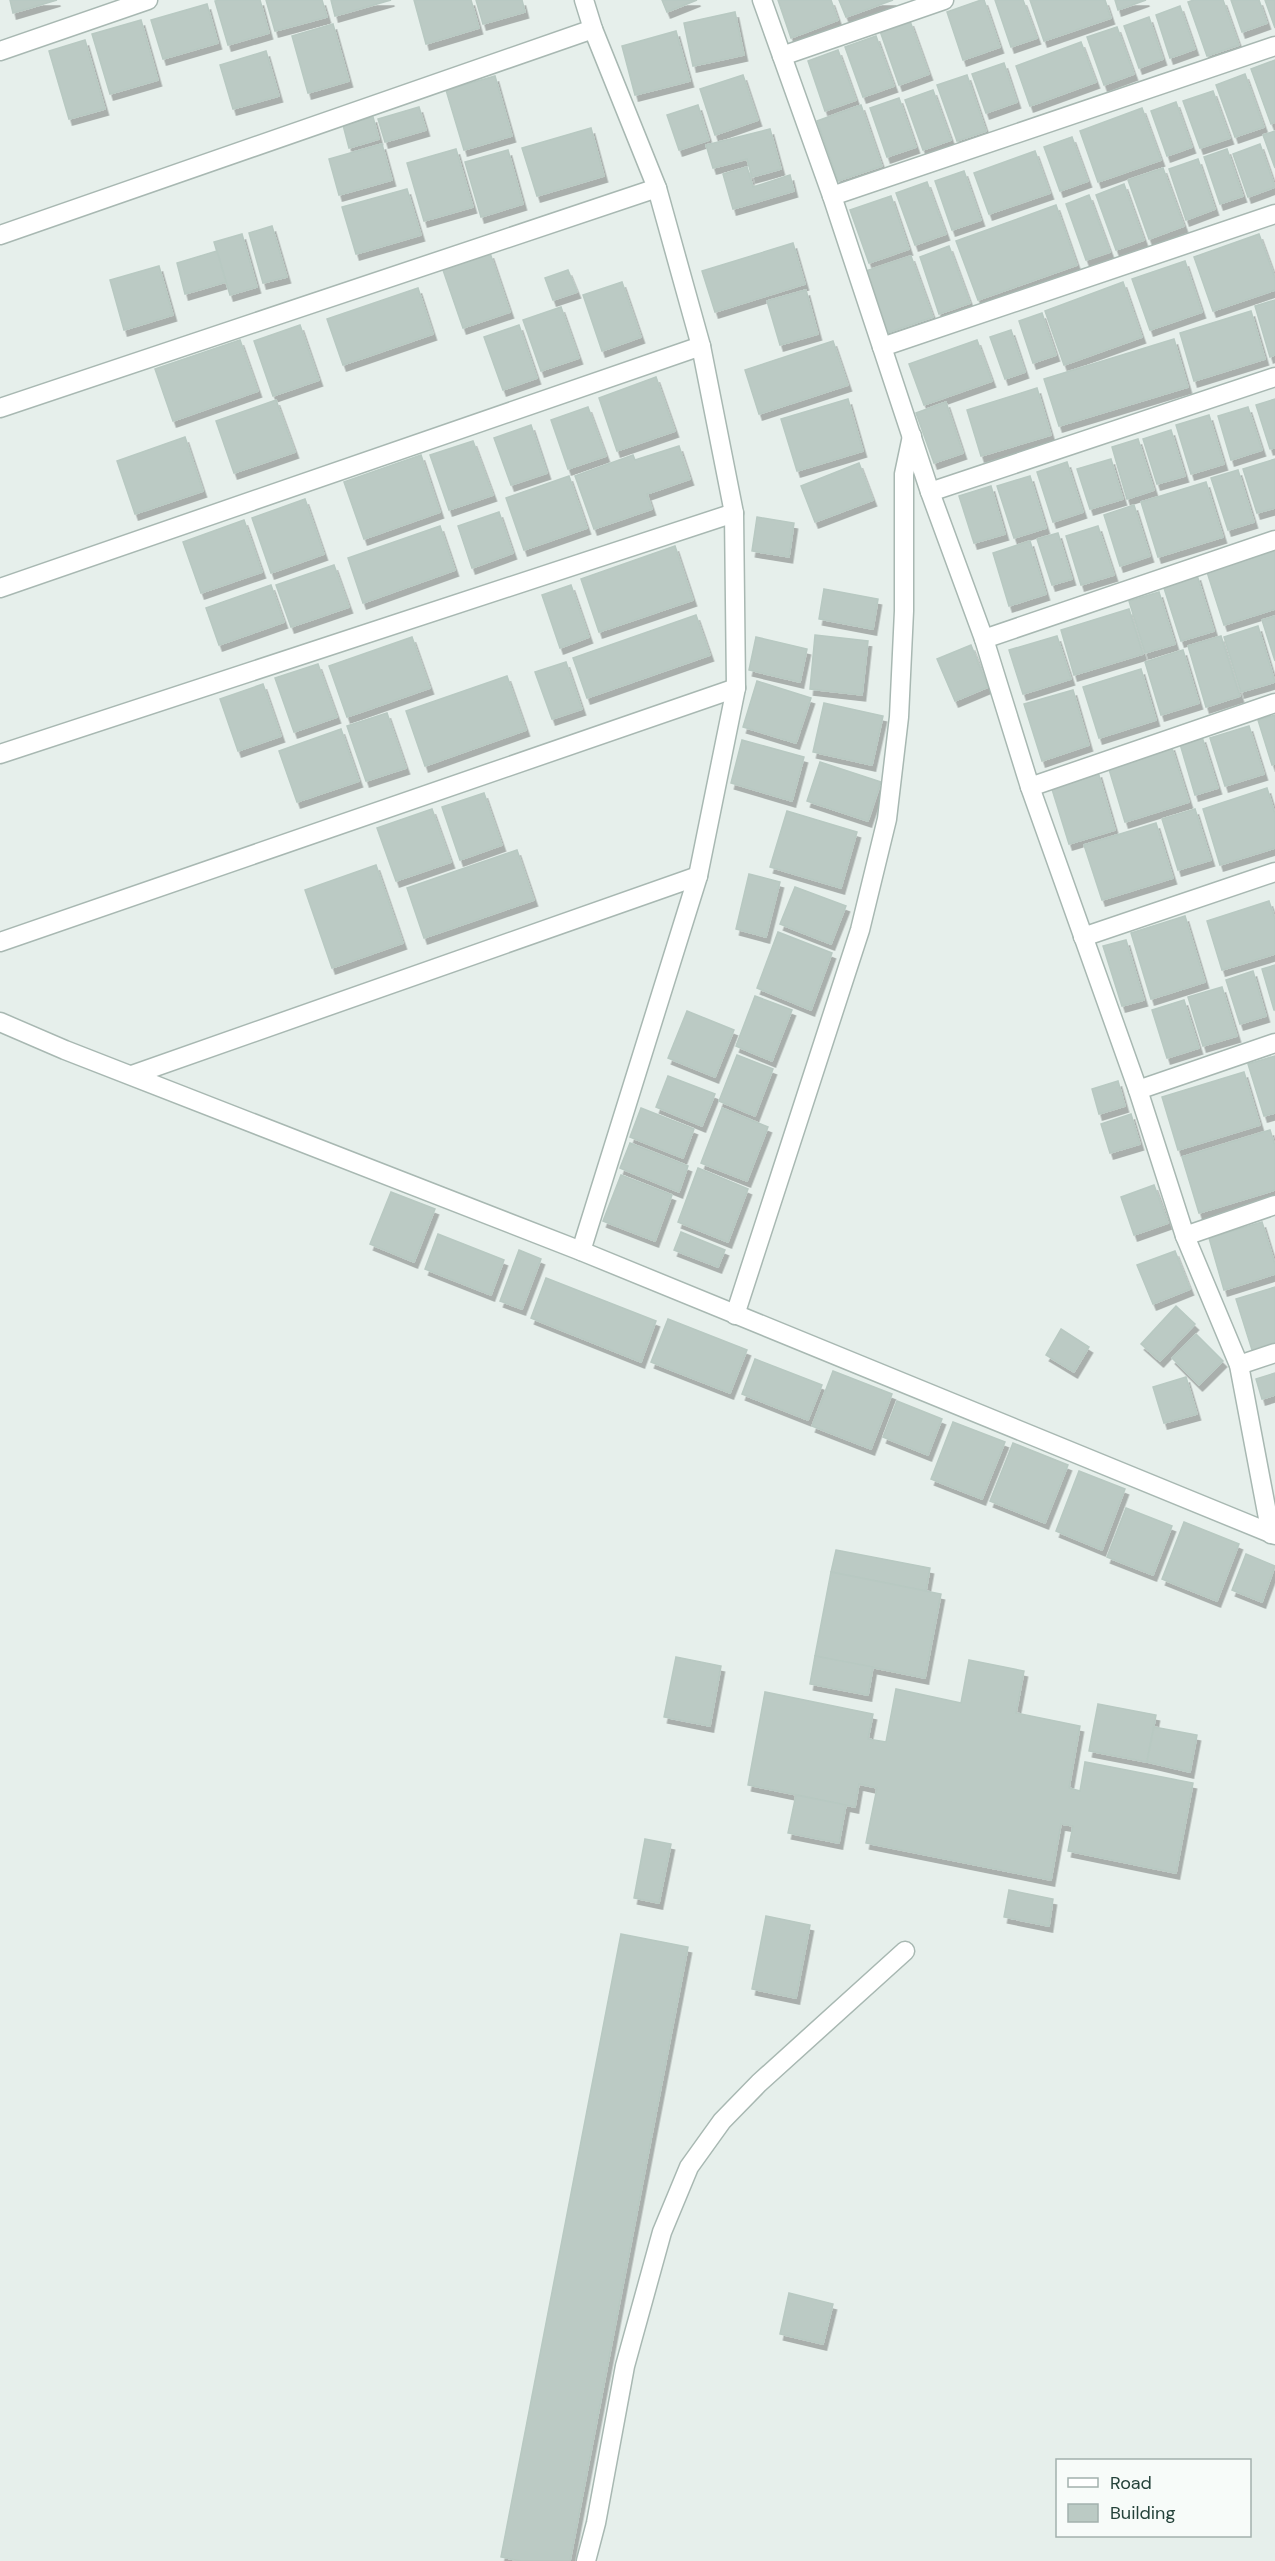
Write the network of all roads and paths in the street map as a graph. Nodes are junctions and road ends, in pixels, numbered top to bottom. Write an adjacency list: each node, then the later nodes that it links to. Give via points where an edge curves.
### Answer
1 (148, 0): 7 (street)
2 (584, 0): 5 (street)
3 (762, 0): 8 (street)
4 (944, 0): 8 (street)
5 (593, 29): 9 (street); 12 (street)
6 (1275, 46): 10 (street)
7 (0, 51)
8 (782, 56): 10 (street)
9 (657, 188): 13 (street); 16 (street)
10 (832, 196): 14 (street)
11 (1275, 213): 14 (street)
12 (0, 235)
13 (701, 345): 19 (street); 21 (street)
14 (882, 347): 17 (street)
15 (1275, 377): 18 (street)
16 (0, 408)
17 (912, 436): 18 (street); 38 (street, via 904,474 899,717 887,819 860,930)
18 (930, 492): 22 (street)
19 (734, 513): 23 (street); 25 (street)
20 (1275, 540): 22 (street)
21 (0, 588)
22 (984, 639): 26 (street)
23 (736, 688): 28 (street); 30 (street)
24 (1275, 703): 26 (street)
25 (0, 754)
26 (1030, 787): 29 (street)
27 (1275, 872): 29 (street)
28 (698, 876): 33 (street); 37 (street)
29 (1083, 937): 34 (street)
30 (0, 942)
31 (0, 1022): 33 (street)
32 (1275, 1043): 34 (street)
33 (132, 1075): 37 (street)
34 (1138, 1090): 36 (street)
35 (1275, 1205): 36 (street)
36 (1185, 1236): 40 (street)
37 (581, 1251): 38 (street)
38 (735, 1316): 41 (street)
39 (1275, 1353): 40 (street)
40 (1239, 1365): 41 (street)
41 (1274, 1534)
42 (905, 1951): 43 (street, via 759,2083 722,2121 689,2167 662,2232 625,2366)
43 (586, 2561)

